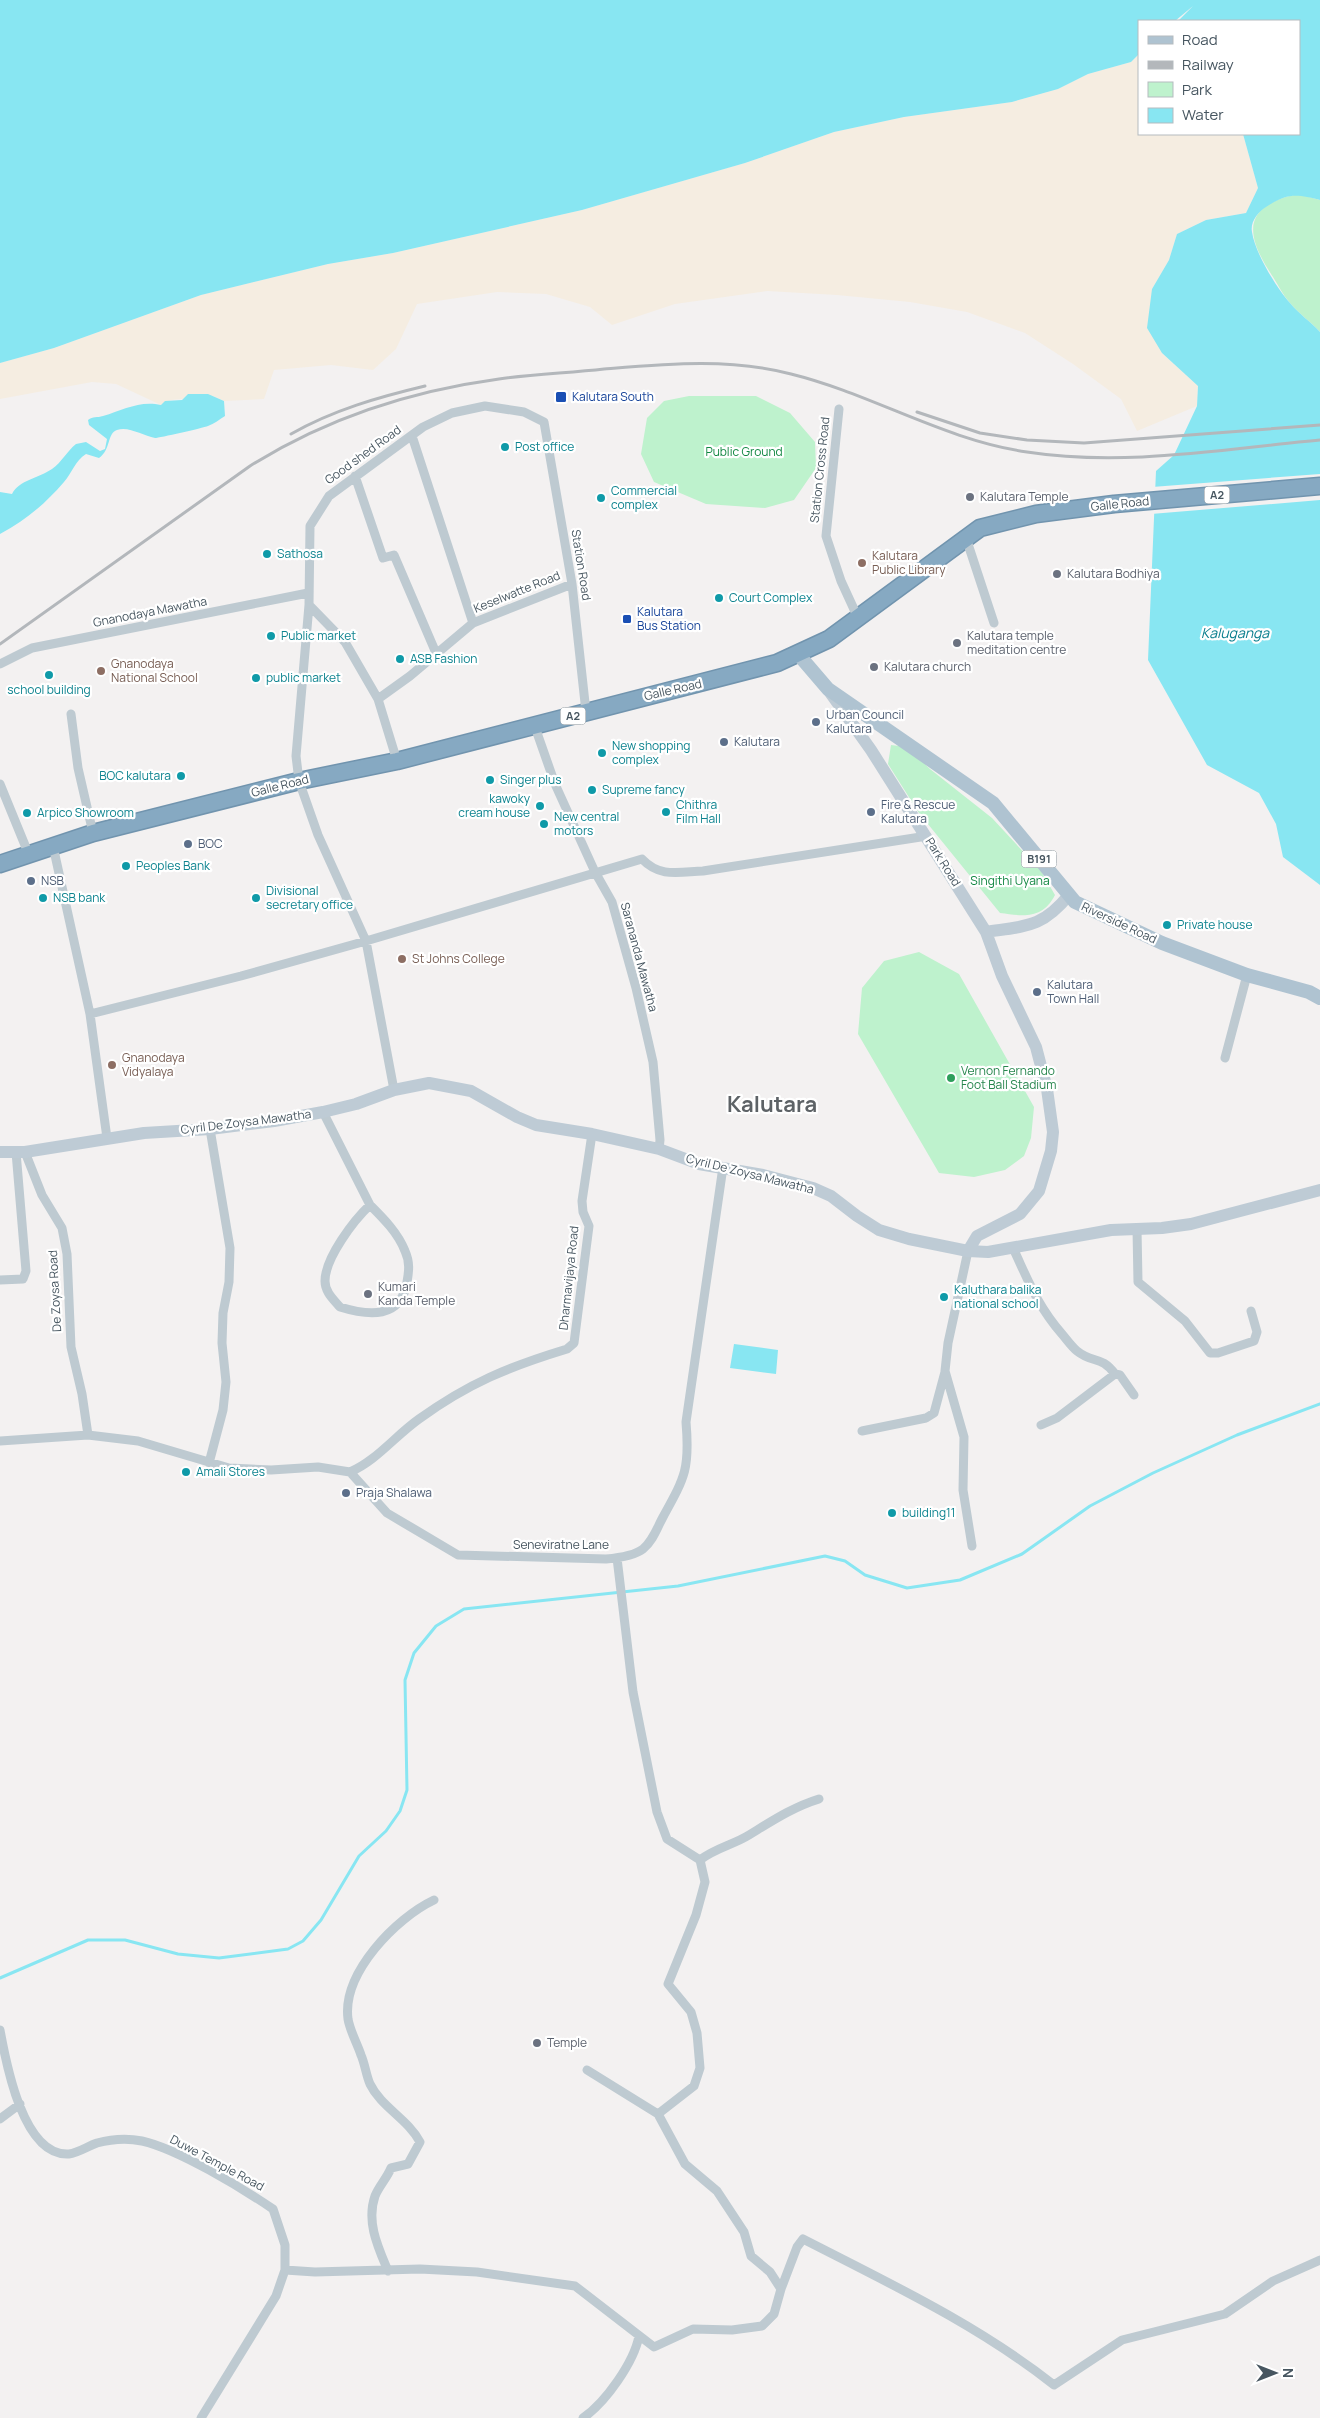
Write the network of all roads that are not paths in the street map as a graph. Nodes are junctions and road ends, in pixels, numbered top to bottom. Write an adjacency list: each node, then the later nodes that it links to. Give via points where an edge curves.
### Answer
1 (838, 409): 10 (street, Station Cross Road, via 826,536 840,581)
2 (544, 422): 3 (street, Good shed Road, via 524,412 484,406 452,412 423,426); 7 (street, Station Road)
3 (412, 436): 4 (street, Good shed Road); 11 (street)
4 (355, 476): 8 (street, Good shed Road, via 329,496 310,526); 13 (street, via 383,558 394,555)
5 (1320, 486): 6 (highway, Galle Road / A2, via 1114,504 1008,519 980,528)
6 (966, 538): 10 (highway, Galle Road / A2); 12 (street)
7 (572, 584): 11 (street, Keselwatte Road); 18 (street, Station Road)
8 (308, 594): 9 (street, Good shed Road); 15 (street, Gnanodaya Mawatha, via 32,648)
9 (309, 605): 17 (street, via 345,642); 22 (street, Good shed Road, via 296,756)
10 (858, 618): 14 (highway, Galle Road / A2, via 830,639)
11 (473, 623): 13 (street, Keselwatte Road)
12 (994, 623)
13 (436, 653): 17 (street, Keselwatte Road)
14 (798, 654): 16 (main road, Riverside Road / B191); 18 (highway, Galle Road / A2, via 723,678)
15 (0, 664)
16 (828, 689): 25 (street, Park Road); 30 (main road, Riverside Road / B191, via 993,803)
17 (378, 698): 21 (street)
18 (586, 712): 20 (highway, Galle Road / A2)
19 (71, 714): 24 (street, via 78,768)
20 (535, 727): 21 (highway, Galle Road / A2); 29 (street, Sarananda Mawatha, via 555,784)
21 (397, 761): 22 (highway, Galle Road / A2)
22 (299, 781): 24 (highway, Galle Road / A2); 32 (street, Good shed Road, via 318,835)
23 (0, 784): 27 (street)
24 (93, 833): 26 (highway, Galle Road / A2)
25 (927, 836): 29 (street, via 703,871 666,873 651,869 642,859); 31 (street, Park Road)
26 (53, 846): 27 (highway, Galle Road / A2); 35 (street)
27 (29, 854): 28 (highway, Galle Road / A2)
28 (0, 864)
29 (594, 872): 32 (street); 42 (street, Sarananda Mawatha, via 612,902 636,988 653,1062)
30 (1069, 895): 31 (street, via 1044,920 1023,927); 33 (main road, Riverside Road / B191, via 1075,902 1162,943)
31 (986, 932): 50 (street, Park Road, via 1002,976 1036,1047 1047,1089 1053,1132 1039,1191 1020,1214 977,1236)
32 (366, 941): 35 (street); 37 (street, Good shed Road)
33 (1247, 975): 34 (main road, Riverside Road / B191); 36 (street)
34 (1320, 998)
35 (90, 1014): 41 (street)
36 (1225, 1058)
37 (394, 1090): 38 (street, Cyril De Zoysa Mawatha); 40 (street, Cyril De Zoysa Mawatha, via 429,1083 471,1090 536,1125)
38 (323, 1112): 39 (street, Cyril De Zoysa Mawatha); 47 (street)
39 (210, 1129): 41 (street, Cyril De Zoysa Mawatha); 60 (street, via 230,1248 229,1282 222,1313 226,1382)
40 (592, 1134): 42 (street, Cyril De Zoysa Mawatha); 61 (street, Dharmavijaya Road, via 582,1201 589,1226 574,1344 514,1365 458,1392 389,1443 367,1465)
41 (107, 1138): 44 (street, Cyril De Zoysa Mawatha)
42 (659, 1149): 45 (street, Cyril De Zoysa Mawatha, via 699,1164)
43 (0, 1152): 44 (street, Cyril De Zoysa Mawatha)
44 (21, 1152): 51 (street, via 26,1271 23,1279); 58 (street, De Zoysa Road, via 62,1228 67,1254 71,1347)
45 (724, 1167): 50 (street, Cyril De Zoysa Mawatha, via 814,1188 831,1196 879,1230); 63 (street, Seneviratne Lane, via 686,1422 688,1457 684,1478 653,1537 642,1550)
46 (1320, 1190): 48 (street, Cyril De Zoysa Mawatha, via 1216,1219)
47 (370, 1205): 47 (street, via 356,1218 334,1252 325,1280 327,1292 340,1308 373,1313 401,1303 409,1267 405,1251 393,1230)
48 (1137, 1229): 49 (street, Cyril De Zoysa Mawatha); 52 (street, via 1138,1282 1185,1321 1210,1353 1254,1342 1258,1332)
49 (1013, 1248): 50 (street, Cyril De Zoysa Mawatha); 54 (street, via 1033,1296 1053,1324 1077,1351 1107,1363)
50 (968, 1251): 53 (street)
51 (0, 1280)
52 (1251, 1311)
53 (945, 1371): 57 (street, via 934,1413 926,1418); 62 (street, via 964,1437 963,1490)
54 (1115, 1374): 55 (street, via 1120,1375); 56 (street, via 1057,1418)
55 (1134, 1395)
56 (1041, 1425)
57 (862, 1432)
58 (88, 1435): 59 (street); 60 (street, via 138,1441 186,1453)
59 (0, 1441)
60 (210, 1463): 61 (street, via 229,1468 318,1467)
61 (350, 1472): 63 (street, Seneviratne Lane, via 388,1513 458,1556)
62 (972, 1546)
63 (617, 1558): 65 (street, via 641,1738 657,1812 667,1838)
64 (819, 1799): 65 (street, via 779,1816)
65 (700, 1860): 70 (street, via 705,1882 696,1916 668,1984 691,2012 697,2033 700,2068 694,2086)
66 (434, 1900): 74 (street, via 400,1924 370,1954 348,2000 348,2020 371,2084 420,2142 408,2164 391,2168 376,2194 373,2228)
67 (0, 2030): 69 (street, Duwe Temple Road)
68 (587, 2070): 70 (street)
69 (20, 2104): 71 (street); 73 (street, Duwe Temple Road, via 28,2125 48,2148 69,2154 114,2139 141,2141 195,2164 254,2196 273,2209 285,2245)
70 (658, 2114): 75 (street, via 684,2164 717,2191 744,2232 750,2256 770,2272)
71 (0, 2119)
72 (1320, 2260): 75 (street, via 1273,2280 1225,2314 1122,2340 1054,2385 1026,2363 905,2291 803,2239)
73 (285, 2270): 74 (street); 77 (street, Duwe Temple Road, via 276,2296)
74 (388, 2271): 76 (street, via 477,2272 575,2286)
75 (781, 2289): 76 (street, via 774,2314 762,2326 732,2330 693,2329 654,2347)
76 (639, 2336): 78 (street, via 636,2350 602,2402)
77 (201, 2418)
78 (583, 2418)

